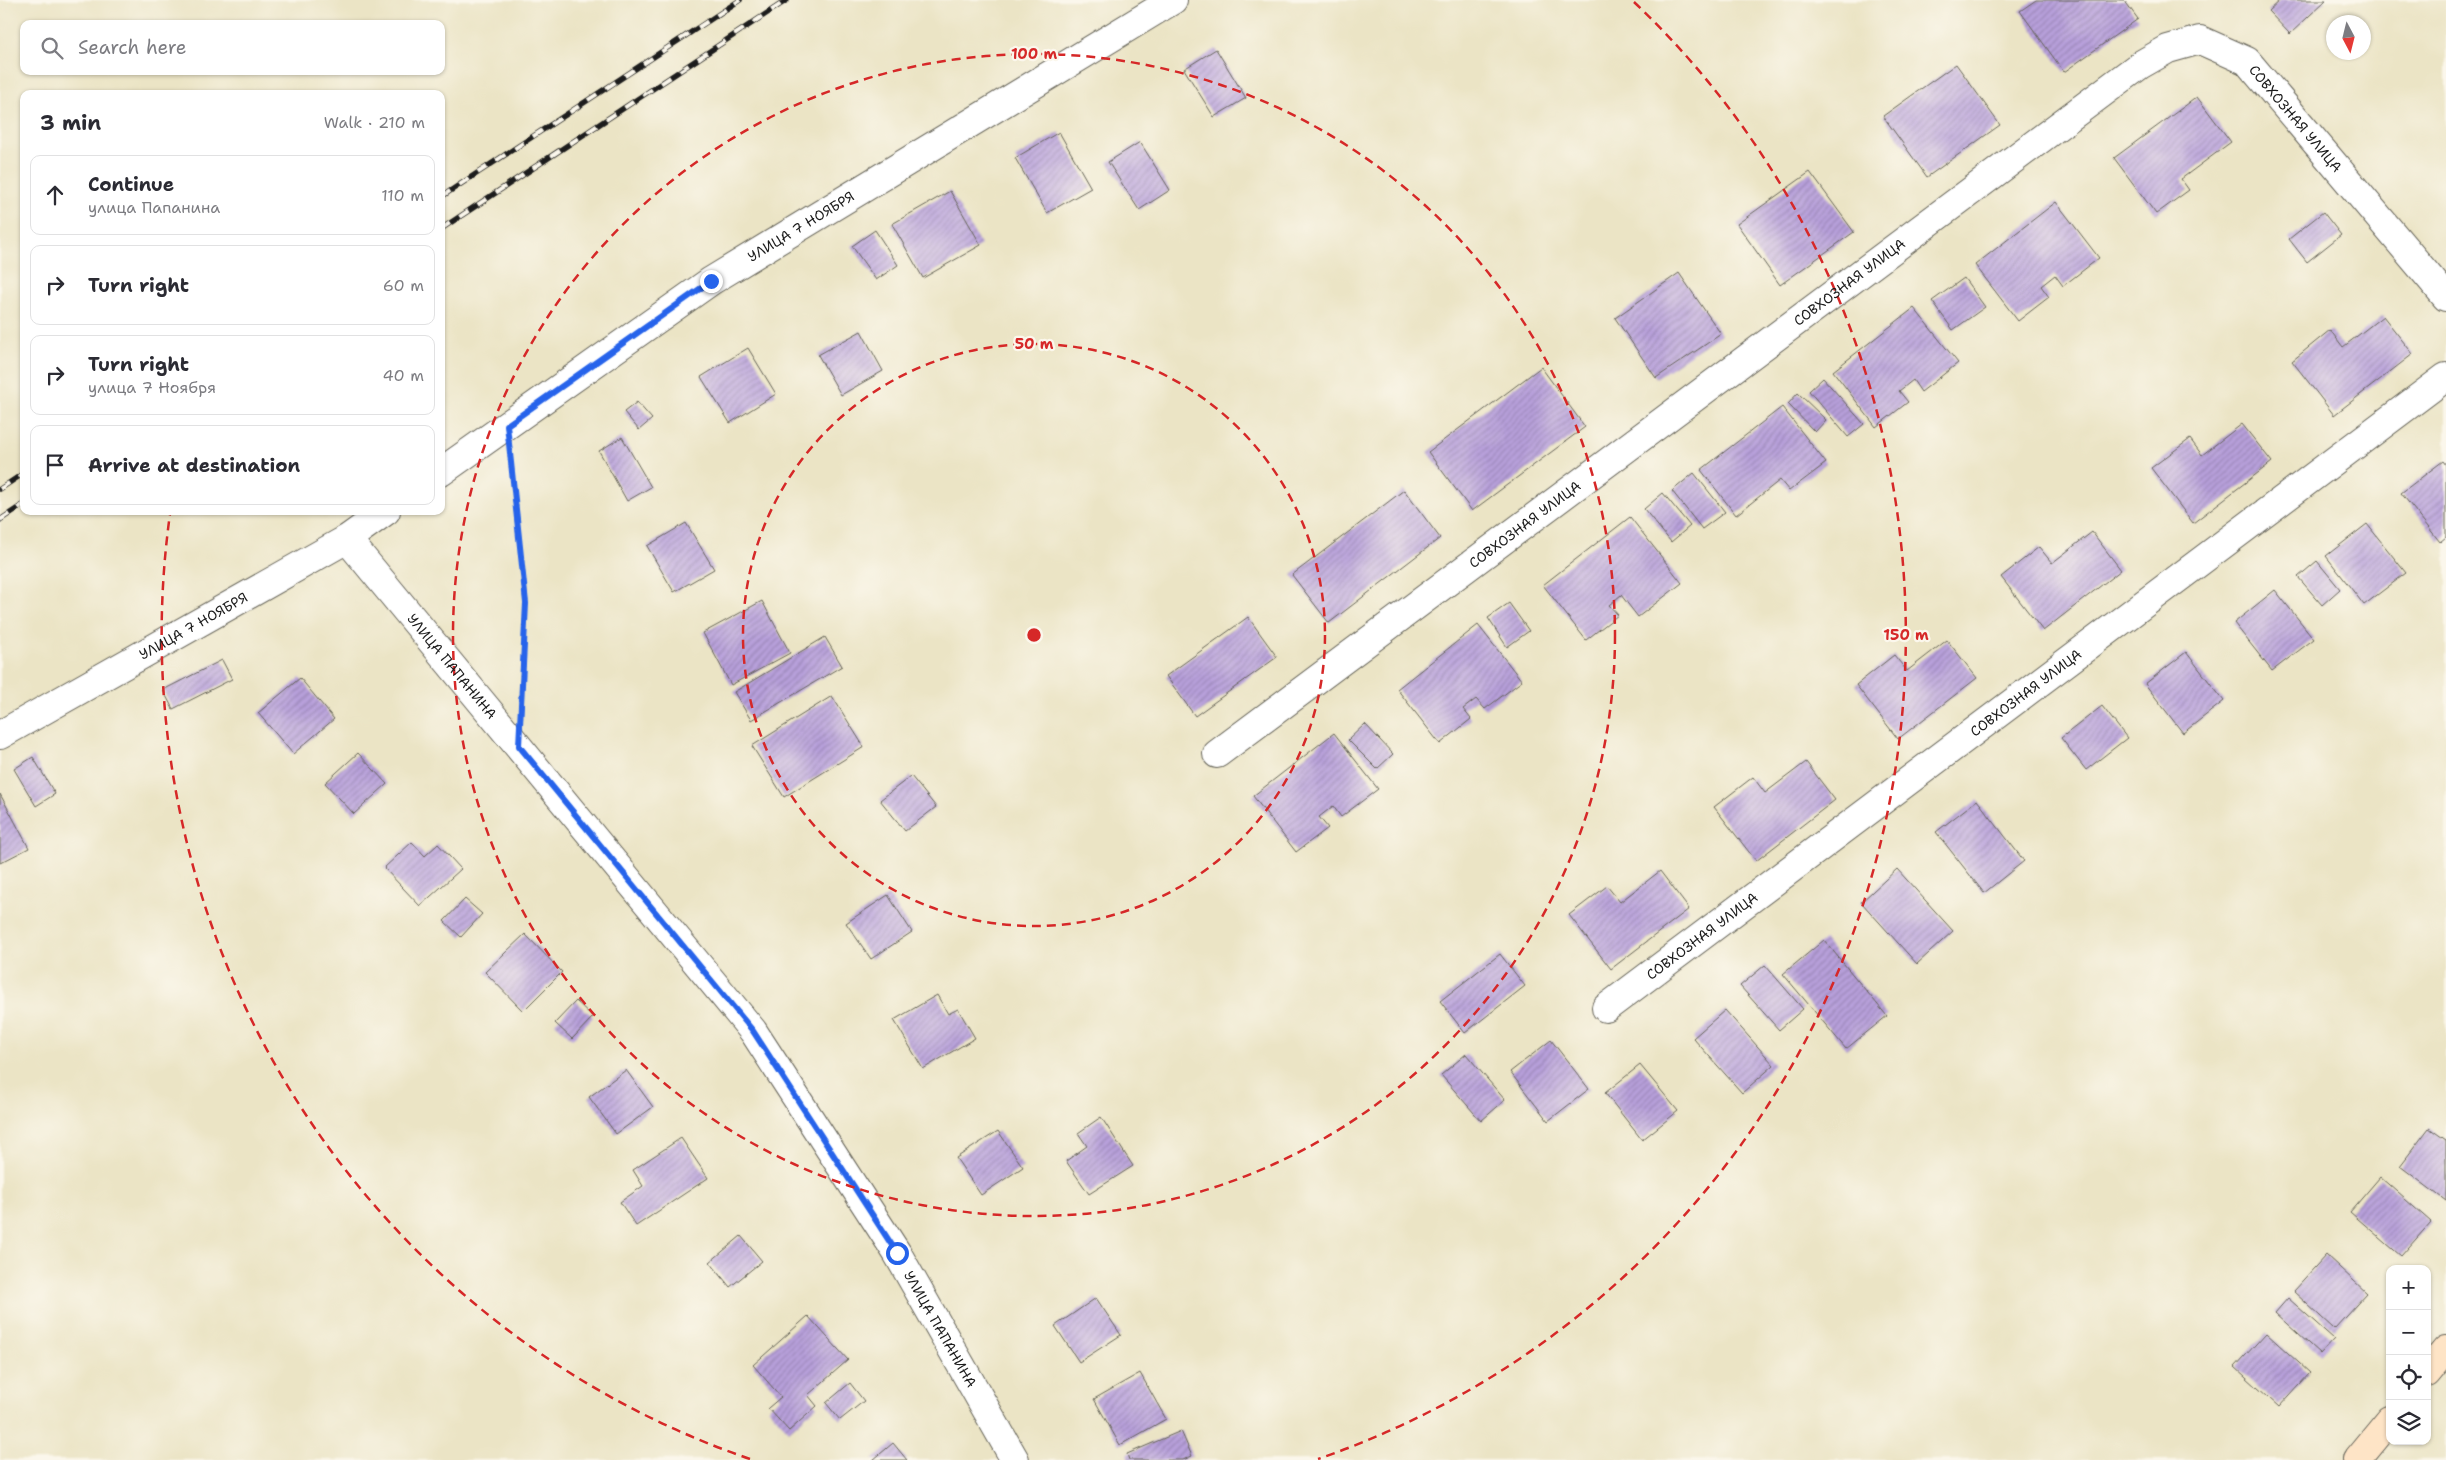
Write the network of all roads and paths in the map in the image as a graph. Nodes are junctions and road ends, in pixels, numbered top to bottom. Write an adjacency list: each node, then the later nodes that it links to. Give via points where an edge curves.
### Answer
1 (1173, 0): 4 (street, УЛИЦА 7 НОЯБРЯ, via 711,281)
2 (2446, 297): 10 (street, СОВХОЗНАЯ УЛИЦА, via 2247,61 2200,40 2168,49 2132,71)
3 (2446, 377): 11 (street, СОВХОЗНАЯ УЛИЦА)
4 (507, 425): 5 (street, УЛИЦА 7 НОЯБРЯ); 9 (path, via 526,603)
5 (445, 469)
6 (380, 515): 7 (street, УЛИЦА 7 НОЯБРЯ)
7 (347, 539): 8 (street, УЛИЦА 7 НОЯБРЯ); 9 (street, УЛИЦА ПАПАНИНА)
8 (0, 736)
9 (519, 746): 15 (street, УЛИЦА ПАПАНИНА, via 753,1031 897,1253)
10 (1217, 754)
11 (1606, 1008)
12 (2446, 1350): 13 (street)
13 (2431, 1368)
14 (2386, 1425): 16 (street)
15 (1015, 1460)
16 (2357, 1460)

